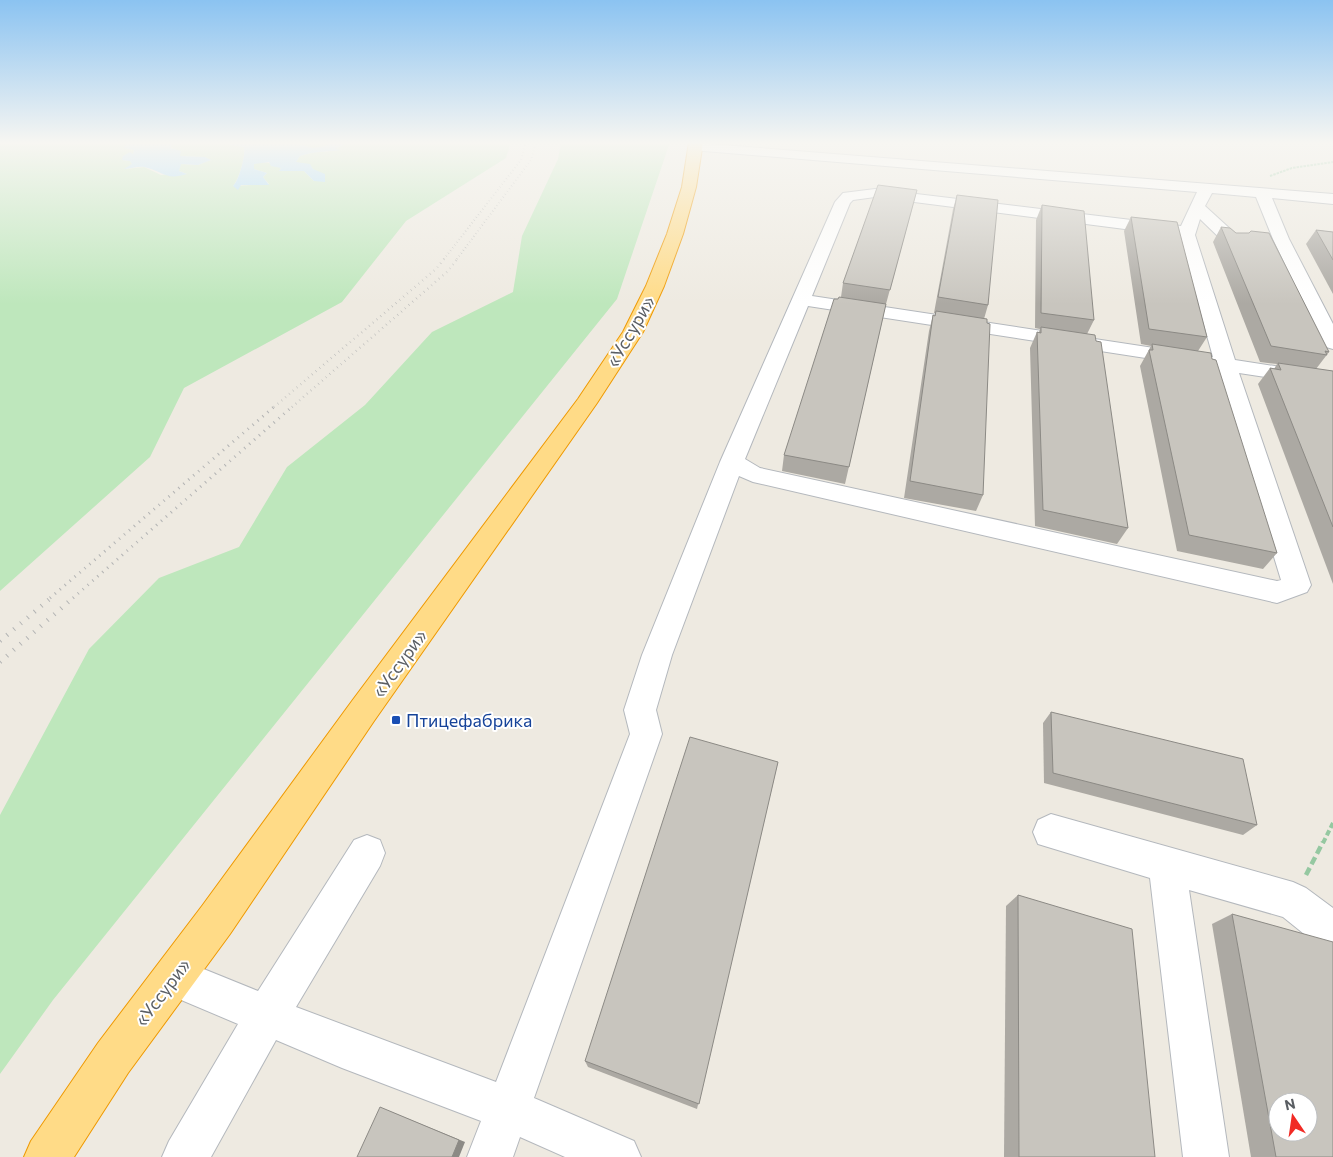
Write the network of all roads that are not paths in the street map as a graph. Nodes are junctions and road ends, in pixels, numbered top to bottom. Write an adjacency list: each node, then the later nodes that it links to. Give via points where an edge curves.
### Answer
1 (686, 196): 21 (highway, «Уссури», via 655,286 632,332 586,403)
2 (848, 196): 12 (street)
3 (901, 196): 10 (street)
4 (1193, 196): 8 (street)
5 (1215, 196): 8 (street)
6 (1264, 196): 13 (street)
7 (1303, 196): 9 (street)
8 (1203, 197): 10 (street, via 1192,214); 11 (street, via 1203,214)
9 (1333, 199)
10 (1188, 232): 14 (street)
11 (1234, 242)
12 (802, 300): 14 (street); 16 (street)
13 (1333, 343)
14 (1226, 366): 15 (street); 16 (street, via 1297,585 1277,592 753,474)
15 (1333, 381)
16 (732, 462): 23 (street, via 657,655 640,710 646,734)
17 (1051, 832): 19 (street)
18 (367, 853): 22 (street)
19 (1167, 865): 20 (street, via 1293,901); 28 (street)
20 (1333, 932)
21 (174, 977): 22 (street); 24 (highway, «Уссури», via 113,1058)
22 (267, 1015): 23 (street); 25 (street)
23 (508, 1110): 26 (street); 27 (street)
24 (47, 1157)
25 (185, 1157)
26 (490, 1157)
27 (618, 1157)
28 (1206, 1157)

